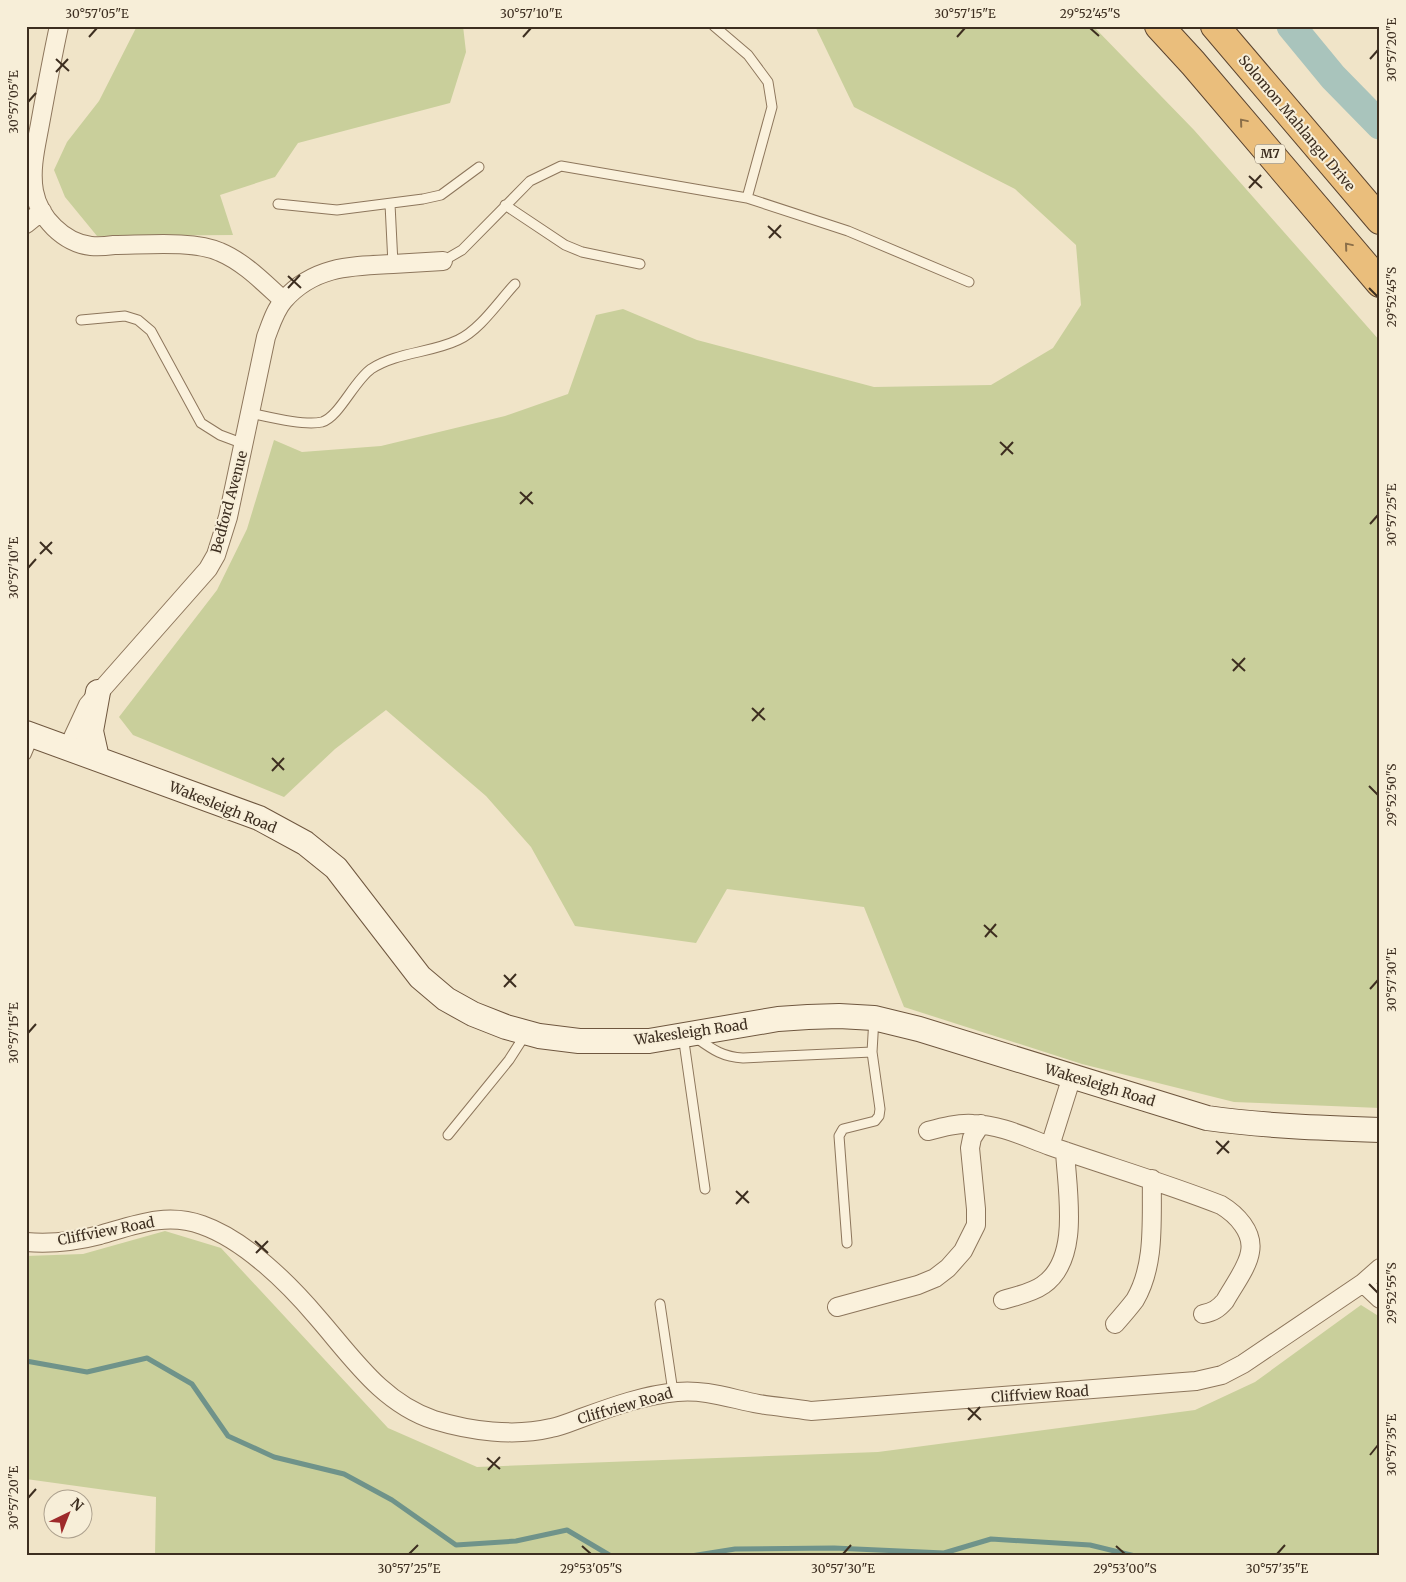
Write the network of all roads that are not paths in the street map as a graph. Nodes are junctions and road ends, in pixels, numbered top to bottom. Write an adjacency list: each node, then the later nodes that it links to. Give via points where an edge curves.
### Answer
1 (59, 26): 10 (street, via 33,167 34,191)
2 (714, 26): 6 (lane, via 748,55 768,82 772,107)
3 (1159, 26): 17 (highway, M7, one-way to 3)
4 (1215, 26): 11 (highway, Solomon Mahlangu Drive)
5 (479, 167): 8 (lane, via 440,195)
6 (747, 198): 9 (lane, via 561,166 530,181); 16 (lane, via 848,231)
7 (278, 204): 8 (lane, via 337,210)
8 (390, 204): 14 (lane)
9 (505, 205): 13 (lane, via 462,250); 15 (lane, via 565,245 582,252)
10 (42, 211): 12 (street); 19 (street, via 65,236 91,246 149,244 219,251)
11 (1380, 220)
12 (26, 224)
13 (443, 261): 14 (street, Bedford Avenue)
14 (393, 264): 19 (street, Bedford Avenue, via 357,265 320,274)
15 (640, 264)
16 (969, 282)
17 (1380, 283)
18 (515, 284): 21 (lane, via 473,331 458,340 384,362 370,370 324,422 310,423)
19 (283, 300): 21 (street, Bedford Avenue, via 266,338)
20 (81, 320): 22 (lane, via 125,316 138,320 150,331 200,423)
21 (250, 412): 22 (street, Bedford Avenue)
22 (244, 444): 23 (street, Bedford Avenue, via 228,517 208,569)
23 (98, 692): 25 (street, Bedford Avenue, via 88,705); 26 (main road, via 91,731)
24 (29, 742): 25 (main road, Wakesleigh Road)
25 (68, 748): 26 (main road, Wakesleigh Road)
26 (97, 758): 28 (main road, Wakesleigh Road, via 258,818 305,843 336,868 420,977 446,999 473,1014)
27 (874, 1018): 29 (main road, Wakesleigh Road, via 778,1019); 30 (lane); 31 (main road, Wakesleigh Road, via 919,1028)
28 (527, 1033): 29 (main road, Wakesleigh Road, via 578,1041 649,1041); 35 (lane)
29 (687, 1034): 30 (lane, via 728,1057); 38 (lane)
30 (872, 1052): 40 (lane, via 879,1116 875,1121 843,1129 839,1136)
31 (1072, 1076): 33 (main road, Wakesleigh Road, via 1207,1118 1303,1128); 36 (street)
32 (981, 1124): 34 (street, via 959,1124); 36 (street, via 1009,1130); 46 (street, via 970,1148 976,1225 963,1251 948,1268 918,1286)
33 (1380, 1130)
34 (928, 1131)
35 (448, 1135)
36 (1057, 1148): 37 (street); 44 (street, via 1069,1224 1064,1256 1044,1285)
37 (1152, 1179): 47 (street, via 1221,1205 1236,1215 1250,1242 1248,1260 1225,1301 1213,1312); 48 (street, via 1151,1252 1147,1269 1135,1300)
38 (705, 1189)
39 (26, 1242): 49 (street, Cliffview Road, via 65,1241 169,1219 202,1224 229,1237 286,1282 382,1390 432,1419 458,1426 522,1432 550,1428 646,1397)
40 (847, 1244)
41 (1380, 1268): 42 (street, Cliffview Road)
42 (1363, 1283): 43 (street); 49 (street, Cliffview Road, via 1243,1364 1222,1375 1196,1382 811,1411 707,1392)
43 (1380, 1299)
44 (1003, 1300)
45 (660, 1304): 49 (lane)
46 (836, 1307)
47 (1203, 1314)
48 (1115, 1324)
49 (673, 1392)

